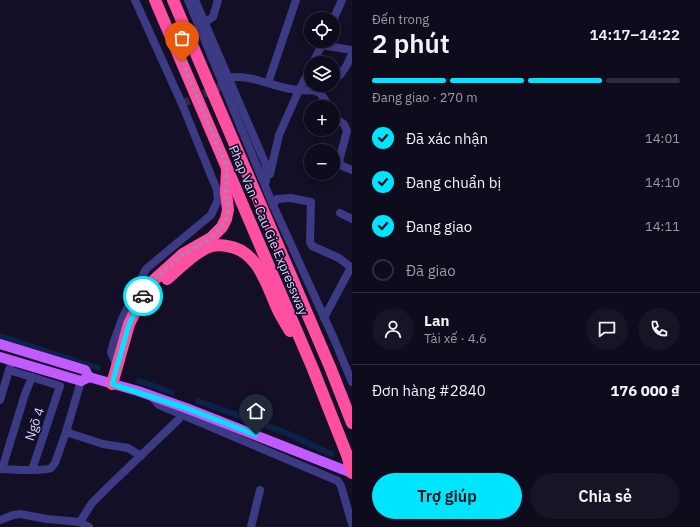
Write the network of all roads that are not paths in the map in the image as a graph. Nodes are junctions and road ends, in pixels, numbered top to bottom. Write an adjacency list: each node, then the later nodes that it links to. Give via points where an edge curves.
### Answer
1 (130, 0): 27 (street, via 204,170 214,199)
2 (135, 0): 27 (street, via 217,190 218,200)
3 (155, 0): 22 (highway, Phap Van - Cau Gie Expressway)
4 (173, 0): 44 (highway, Phap Van - Cau Gie Expressway)
5 (188, 0): 24 (street)
6 (195, 0): 11 (street)
7 (218, 0): 11 (street, via 212,17)
8 (296, 0): 18 (street)
9 (342, 0): 10 (street)
10 (337, 12)
11 (204, 23): 16 (street)
12 (340, 47): 13 (street)
13 (352, 50)
14 (352, 54): 15 (street)
15 (340, 75)
16 (228, 78): 18 (street, via 240,77); 24 (street, via 266,165)
17 (304, 80): 19 (street)
18 (268, 84): 19 (street)
19 (299, 90): 20 (street, via 312,90); 24 (street, via 280,135)
20 (325, 100)
21 (340, 121): 23 (street, via 347,131 339,161 342,166)
22 (227, 167): 30 (highway, via 228,210 222,227 211,238 183,254 158,276 147,288); 36 (highway, Phap Van - Cau Gie Expressway)
23 (352, 170)
24 (266, 186): 25 (street)
25 (274, 204): 29 (street, via 277,199 291,198 312,202 312,246 339,258); 31 (street)
26 (340, 213): 28 (street)
27 (211, 215): 35 (street, via 146,269 122,318 111,352)
28 (352, 219)
29 (352, 268): 31 (street)
30 (141, 300): 35 (highway, via 129,324); 36 (highway, via 206,249 212,246 232,246 243,251 258,268 278,312)
31 (324, 318): 39 (street)
32 (0, 344): 38 (main road, via 85,370)
33 (0, 357): 34 (main road)
34 (10, 365): 37 (street); 38 (main road); 42 (street)
35 (117, 367): 40 (highway)
36 (313, 369): 49 (highway, Phap Van - Cau Gie Expressway)
37 (32, 377): 47 (street); 48 (street, Ngõ 4, via 60,386)
38 (85, 379): 40 (main road); 45 (street)
39 (352, 382)
40 (112, 384): 41 (main road)
41 (151, 396): 43 (street, via 159,405); 49 (main road, via 201,413)
42 (0, 400)
43 (180, 414): 46 (street, via 179,419); 53 (street, via 338,481)
44 (352, 423)
45 (66, 432): 46 (street, via 103,444 128,448); 48 (street, via 52,468)
46 (141, 456): 52 (street, via 92,503)
47 (1, 469): 48 (street)
48 (32, 470)
49 (352, 473)
50 (260, 490): 55 (street)
51 (0, 520): 52 (street, via 20,514)
52 (80, 522): 54 (street)
53 (352, 524)
54 (89, 527)
55 (251, 527)

